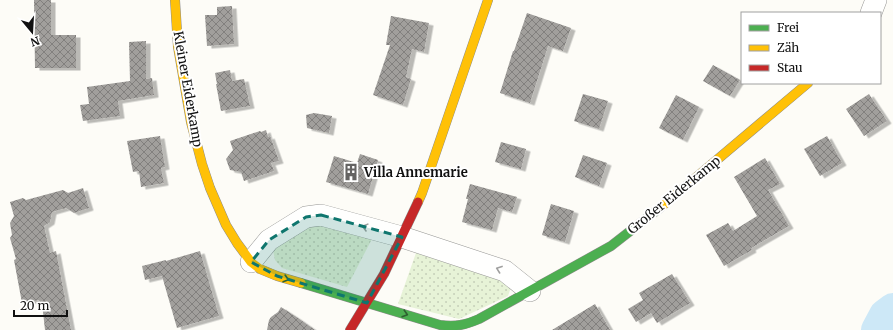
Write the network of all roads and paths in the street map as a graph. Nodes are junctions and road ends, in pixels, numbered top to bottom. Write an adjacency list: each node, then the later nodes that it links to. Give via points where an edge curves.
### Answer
1 (175, 0): 7 (street, Kleiner Eiderkamp, via 178,47 191,122 202,164 226,225)
2 (488, 0): 6 (street, via 422,193)
3 (876, 0): 4 (street)
4 (871, 12)
5 (807, 84): 8 (street, Großer Eiderkamp, via 651,216 611,246)
6 (402, 237): 7 (street, one-way to 7, via 321,215 306,217 269,240); 8 (street, one-way to 6, via 505,271); 9 (street)
7 (251, 262): 9 (street, Kleiner Eiderkamp, one-way to 9, via 277,276)
8 (530, 291): 9 (street, Großer Eiderkamp, one-way to 8, via 451,327 464,326 479,320)
9 (367, 303): 10 (street)
10 (350, 330)

